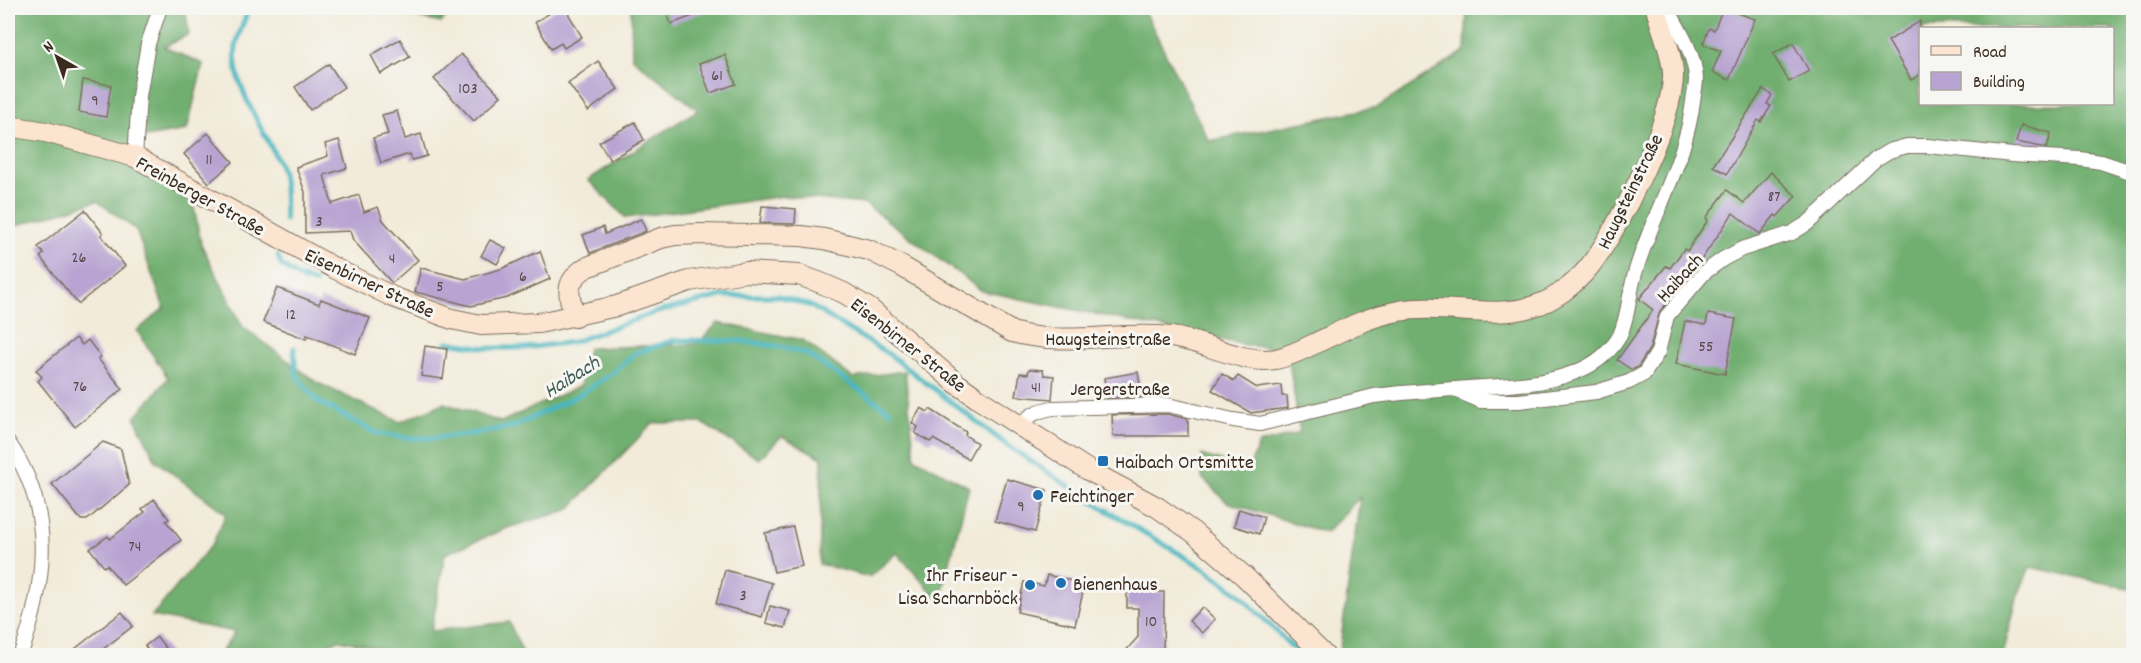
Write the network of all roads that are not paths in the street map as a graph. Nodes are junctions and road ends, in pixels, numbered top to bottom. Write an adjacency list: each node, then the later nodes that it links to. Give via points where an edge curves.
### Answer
1 (160, 8): 4 (street, via 148,44)
2 (1657, 11): 7 (main road, Haugsteinstraße, via 1673,73 1667,114 1604,247 1571,285 1533,307 1505,311 1400,310 1355,325 1293,354 1265,361 1169,337 1030,337 1012,332 869,250 801,237 701,234 661,238 585,268 570,285); 8 (street, via 1669,11 1693,64 1696,78 1692,113 1634,277 1620,334 1603,357 1572,374 1535,382)
3 (8, 126): 4 (main road, Freinberger Straße, via 46,132)
4 (135, 157): 6 (main road, Freinberger Straße)
5 (2133, 173): 8 (street, Haibach, via 2080,159 1928,146 1889,151 1792,233 1742,249 1705,272 1667,316 1658,352 1644,374 1596,392 1519,401 1481,401)
6 (288, 243): 7 (main road, Eisenbirner Straße, via 393,297 452,320 481,325 512,324)
7 (575, 316): 10 (main road, Eisenbirner Straße, via 714,276 746,272 799,276 844,293 870,309 956,382)
8 (1453, 389): 9 (street, Haibach, via 1374,396)
9 (1260, 424): 10 (street, Jergerstraße, via 1168,405 1053,408 1028,415)
10 (1020, 426): 13 (main road, Eisenbirner Straße, via 1193,532)
11 (8, 442): 12 (street, via 26,470 42,530 39,593)
12 (20, 656)
13 (1325, 656)

